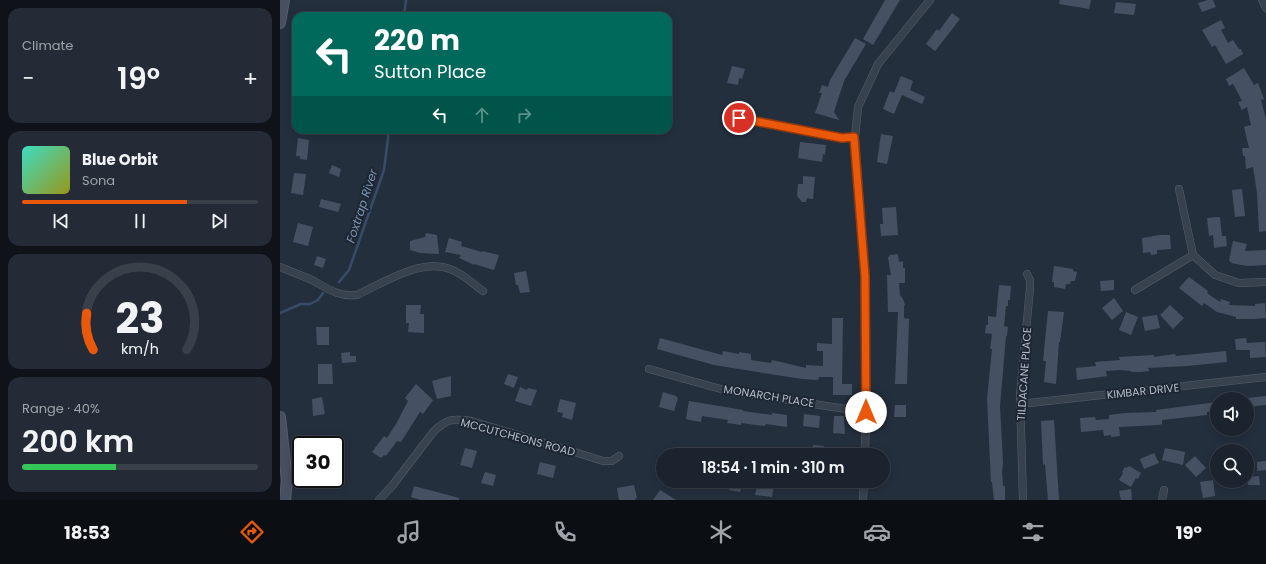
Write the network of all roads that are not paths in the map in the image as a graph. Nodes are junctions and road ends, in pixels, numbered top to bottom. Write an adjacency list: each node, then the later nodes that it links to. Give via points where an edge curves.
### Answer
1 (284, 0): 5 (main road)
2 (930, 0): 7 (street, via 878,64 858,107)
3 (1262, 0): 4 (street)
4 (1266, 8)
5 (280, 23)
6 (739, 118): 7 (street, via 842,138)
7 (854, 137): 18 (street, via 865,276)
8 (1179, 189): 9 (street)
9 (1193, 255): 12 (street, via 1215,275 1239,283); 13 (street)
10 (280, 267): 14 (street, via 336,294 346,296 357,296 415,268 427,266 450,269)
11 (1027, 274): 17 (street, TILDACANE PLACE, via 1030,288)
12 (1266, 282)
13 (1135, 290)
14 (483, 291)
15 (649, 369): 18 (street, MONARCH PLACE, via 728,391)
16 (1266, 377): 17 (street, KIMBAR DRIVE)
17 (1020, 404): 27 (street, TILDACANE PLACE)
18 (866, 412): 20 (street)
19 (280, 417): 24 (main road, via 286,480)
20 (865, 448)
21 (619, 456): 25 (street, MCCUTCHEONS ROAD, via 612,461 603,461 471,421 450,420 434,431)
22 (864, 488): 26 (street)
23 (1164, 490): 28 (street)
24 (285, 500)
25 (379, 500)
26 (863, 500)
27 (1023, 500)
28 (1162, 500)

